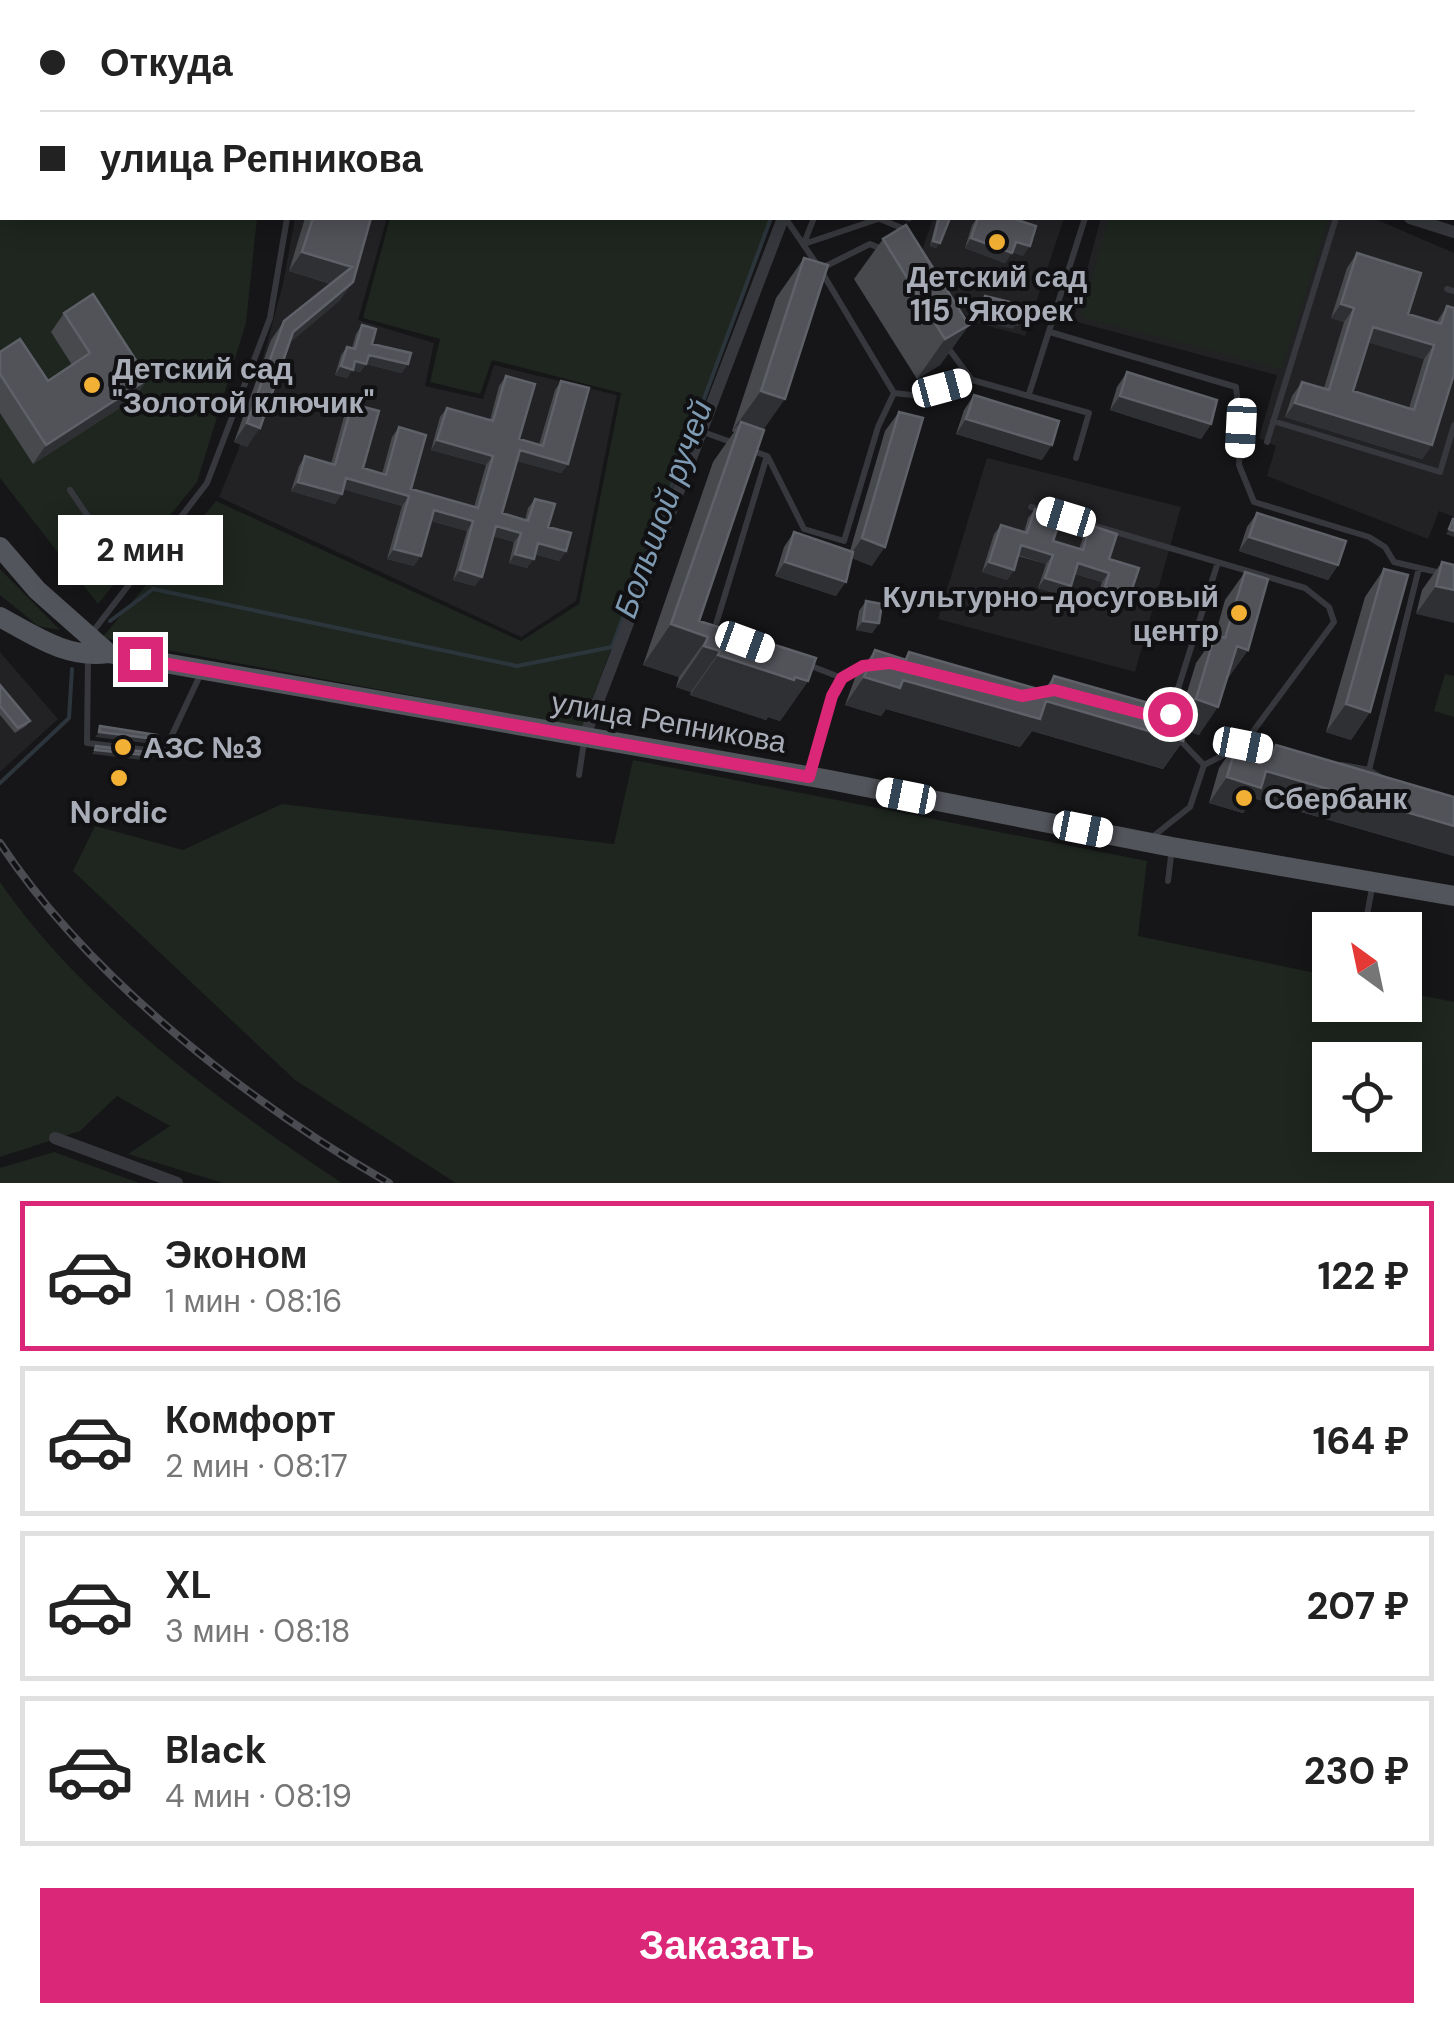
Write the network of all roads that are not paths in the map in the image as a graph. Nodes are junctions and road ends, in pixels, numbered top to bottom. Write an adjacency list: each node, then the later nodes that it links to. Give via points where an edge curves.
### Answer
1 (288, 220): 32 (lane, via 270,318 207,484)
2 (783, 220): 22 (street)
3 (786, 220): 12 (lane)
4 (813, 220): 12 (lane)
5 (874, 220): 12 (lane)
6 (884, 220): 10 (lane)
7 (1084, 220): 15 (lane)
8 (1335, 220): 20 (lane)
9 (1416, 220): 11 (street)
10 (904, 230)
11 (1454, 232)
12 (804, 244): 14 (lane)
13 (893, 264): 14 (lane, via 883,248 870,244)
14 (820, 269): 18 (lane)
15 (1050, 332): 19 (lane); 30 (lane, via 1236,387 1240,464 1254,502 1369,537 1394,562)
16 (943, 340): 17 (lane)
17 (972, 380): 18 (lane); 19 (lane)
18 (894, 393): 24 (lane, via 844,542 804,529)
19 (1029, 394): 25 (lane, via 1089,413)
20 (1273, 422): 21 (lane, via 1440,472); 23 (lane)
21 (1454, 426)
22 (702, 431): 24 (lane); 40 (street)
23 (1267, 442)
24 (767, 456): 34 (lane, via 713,630)
25 (1076, 458)
26 (70, 490): 32 (lane)
27 (1031, 507): 29 (lane)
28 (0, 547): 35 (main road)
29 (1218, 562): 41 (lane, via 1304,588 1328,607 1334,622); 44 (lane, via 1164,724)
30 (1419, 568): 31 (lane); 45 (lane)
31 (1454, 576)
32 (132, 581): 35 (lane)
33 (0, 617): 35 (main road, улица Репникова, via 48,644)
34 (731, 637)
35 (89, 650): 38 (main road, улица Репникова); 38 (lane, via 87,743 164,752)
36 (805, 664): 39 (lane)
37 (876, 664): 39 (lane)
38 (202, 671): 40 (main road, улица Репникова)
39 (842, 678): 47 (lane)
40 (584, 738): 46 (lane); 47 (main road, улица Репникова)
41 (1243, 745): 42 (lane); 44 (lane)
42 (1279, 752)
43 (1333, 763): 45 (lane)
44 (1204, 765): 49 (lane, via 1190,807)
45 (1369, 770): 48 (lane)
46 (578, 775)
47 (809, 777): 49 (main road, улица Репникова)
48 (1390, 783)
49 (1146, 842): 50 (main road, улица Репникова)
50 (1172, 847): 51 (lane); 52 (main road, улица Репникова)
51 (1168, 881)
52 (1373, 882): 53 (main road, улица Репникова); 54 (lane)
53 (1454, 896)
54 (1369, 912)
55 (55, 1138): 56 (street)
56 (178, 1183)

